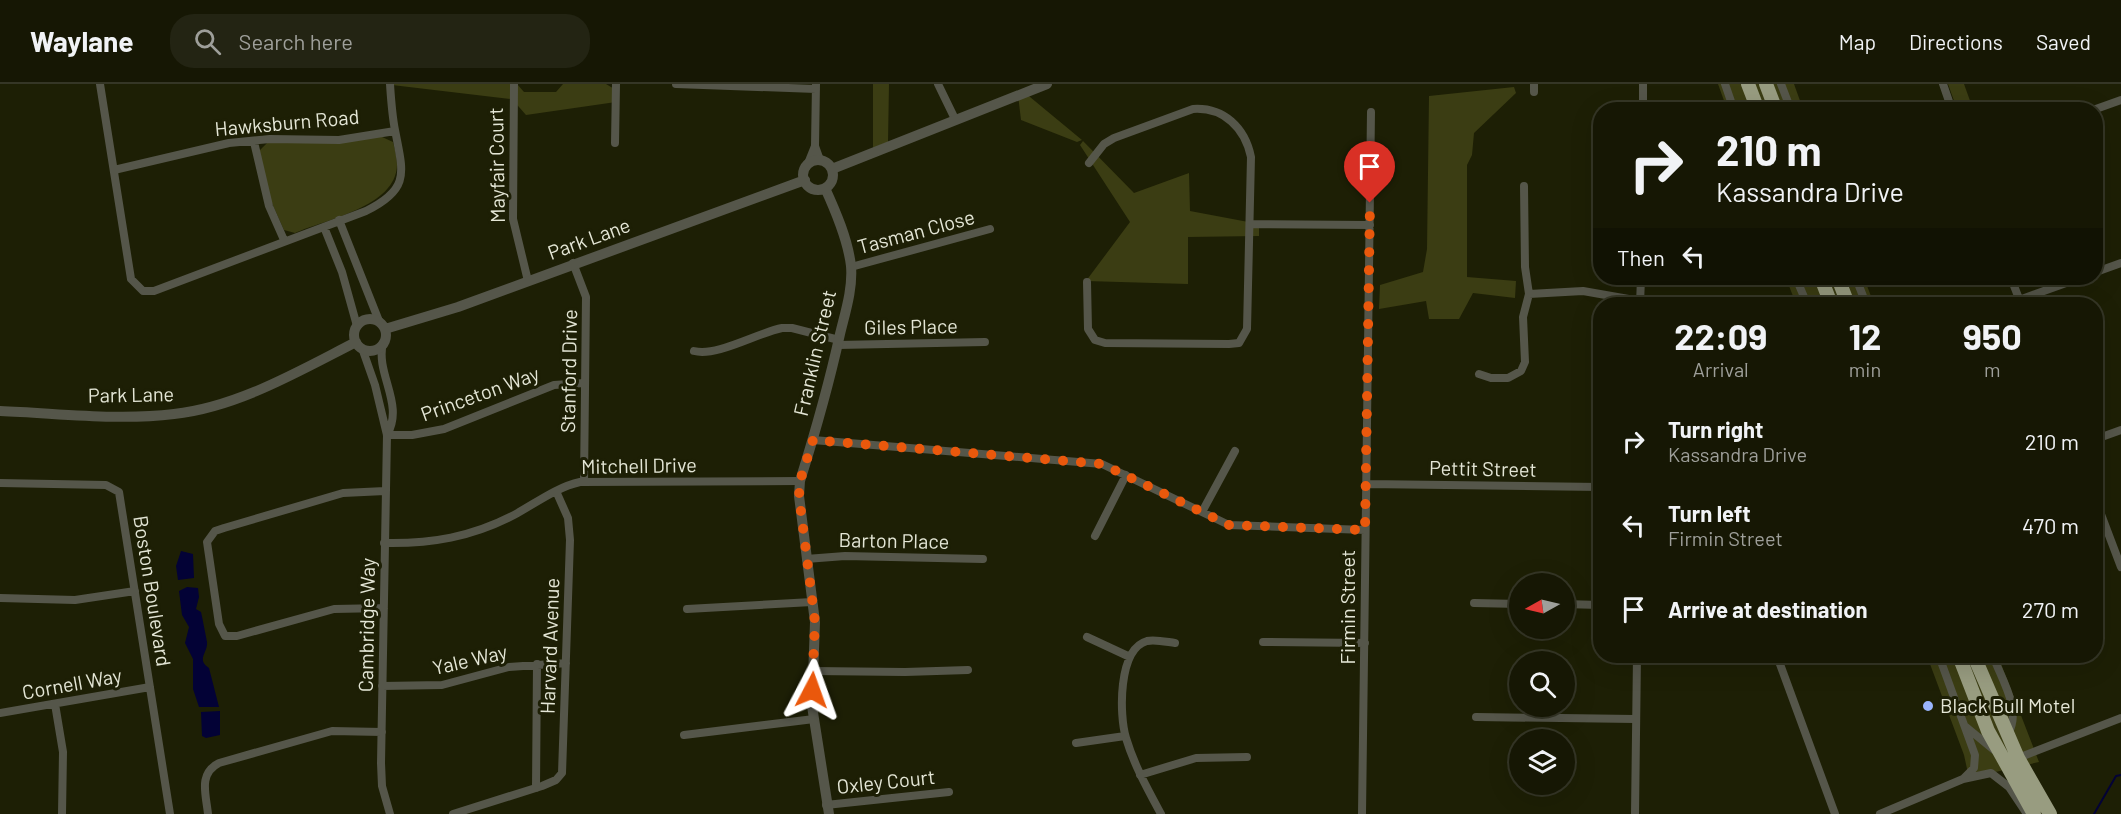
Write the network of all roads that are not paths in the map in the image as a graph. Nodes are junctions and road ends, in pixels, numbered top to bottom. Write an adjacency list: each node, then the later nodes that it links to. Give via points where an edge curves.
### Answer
1 (100, 84): 33 (street)
2 (390, 84): 25 (street)
3 (514, 84): 48 (street, Mayfair Court, via 513,219)
4 (616, 84): 27 (street)
5 (676, 84): 14 (street)
6 (938, 84): 24 (street)
7 (1047, 84): 24 (street)
8 (1643, 84): 16 (street)
9 (1725, 84): 17 (street)
10 (1748, 84): 18 (highway)
11 (1766, 84): 19 (highway)
12 (1781, 84): 20 (street)
13 (1943, 84): 21 (street)
14 (816, 86): 28 (street)
15 (2121, 100): 22 (street)
16 (1643, 102)
17 (1731, 102)
18 (1755, 102)
19 (1773, 102)
20 (1788, 102)
21 (1949, 102)
22 (2103, 106)
23 (1371, 112): 39 (street, Firmin Street)
24 (955, 119): 32 (street)
25 (395, 131): 26 (street, Hawksburn Road, via 339,140); 37 (street, via 403,166 392,194 366,211)
26 (254, 142): 33 (street, Hawksburn Road, via 208,146); 42 (street, via 269,206)
27 (615, 143)
28 (815, 146): 29 (street); 31 (street)
29 (820, 160): 31 (street); 32 (street)
30 (1089, 164): 38 (street, via 1104,144 1114,138 1193,109 1219,112 1242,131 1248,144)
31 (807, 166): 34 (street)
32 (832, 169): 36 (street, via 833,178)
33 (114, 171): 42 (street, via 131,279 143,291 154,291)
34 (804, 180): 36 (street, via 811,187); 43 (street, Park Lane)
35 (1524, 186): 52 (street)
36 (825, 188): 45 (street, Franklin Street)
37 (339, 220): 40 (street); 47 (street)
38 (1251, 224): 39 (street); 49 (street, via 1249,318 1239,343 1095,340 1088,329)
39 (1370, 225): 74 (street, Firmin Street)
40 (324, 227): 42 (street); 50 (street)
41 (990, 229): 45 (street, Tasman Close)
42 (284, 240)
43 (573, 263): 48 (street, Park Lane); 63 (street, Stanford Drive, via 586,297)
44 (2121, 263): 46 (street)
45 (851, 267): 57 (street, Franklin Street)
46 (2103, 269)
47 (361, 278): 50 (street); 55 (street)
48 (528, 280): 55 (street, Park Lane, via 458,307)
49 (1087, 282)
50 (345, 283): 56 (street)
51 (2062, 285): 54 (street)
52 (1529, 294): 53 (street, via 1583,291); 62 (street, via 1524,308 1525,362 1521,371 1499,378)
53 (1612, 297)
54 (2032, 297)
55 (382, 325): 56 (street, via 366,319); 59 (street)
56 (357, 326): 60 (street, via 354,332)
57 (839, 342): 58 (street, Giles Place); 61 (street, Giles Place, via 782,328 715,350); 68 (street, Franklin Street)
58 (985, 342)
59 (383, 343): 60 (street, via 375,350); 66 (street, Cambridge Way, via 382,360 393,407 392,428)
60 (359, 345): 64 (street, Park Lane, via 270,386 176,414); 66 (street, Cambridge Way, via 375,385)
61 (694, 351)
62 (1479, 374)
63 (584, 383): 66 (street, Princeton Way, via 554,385 444,429); 72 (street, Stanford Drive)
64 (0, 411)
65 (2121, 430): 67 (street)
66 (387, 435): 76 (street, Cambridge Way)
67 (2103, 436)
68 (813, 440): 70 (street, via 1102,464); 71 (street, Franklin Street)
69 (1235, 451): 78 (street)
70 (1126, 474): 78 (street); 81 (street)
71 (800, 481): 72 (street, Mitchell Drive); 83 (street, Franklin Street)
72 (584, 482): 77 (street, Mitchell Drive)
73 (0, 483): 86 (street, Boston Boulevard, via 116,488)
74 (1366, 484): 75 (street, Pettit Street); 80 (street, Firmin Street)
75 (1593, 487)
76 (386, 491): 82 (street, Cambridge Way); 93 (street, via 343,493 215,531 207,542 219,624 225,636 334,609)
77 (556, 491): 82 (street, Mitchell Drive, via 497,523 450,540); 100 (street, Harvard Avenue, via 570,528)
78 (1202, 512): 80 (street, via 1229,525)
79 (2103, 519): 85 (street)
80 (1365, 530): 98 (street, Firmin Street)
81 (1095, 536)
82 (384, 543): 93 (street, Cambridge Way)
83 (806, 558): 84 (street, Barton Place); 88 (street, Franklin Street)
84 (983, 559)
85 (2121, 567)
86 (135, 591): 87 (street, via 75,600); 112 (street, Boston Boulevard)
87 (0, 598)
88 (812, 603): 94 (street); 110 (street, Franklin Street, via 816,642)
89 (1474, 603): 90 (street)
90 (1509, 604)
91 (1575, 604): 92 (street)
92 (1593, 605)
93 (384, 608): 111 (street, Cambridge Way)
94 (687, 609)
95 (1087, 637): 99 (street)
96 (1263, 642): 98 (street)
97 (1175, 643): 99 (street, via 1148,640)
98 (1365, 643): 139 (street, Firmin Street)
99 (1130, 657): 124 (street, via 1123,675)
100 (566, 663): 108 (street, Yale Way); 130 (street, Harvard Avenue, via 563,768 556,780)
101 (1637, 663): 118 (street)
102 (1780, 663): 141 (street)
103 (1942, 663): 119 (street)
104 (1961, 663): 121 (highway)
105 (1975, 663): 121 (highway, via 1995,725)
106 (1976, 663): 122 (highway)
107 (1996, 663): 122 (street, via 2014,712 2014,724)
108 (537, 664): 111 (street, Yale Way, via 509,667 442,686); 130 (street, Harvard Avenue)
109 (968, 670): 110 (street)
110 (813, 671): 117 (street, Franklin Street)
111 (382, 686): 120 (street, Cambridge Way)
112 (150, 687): 113 (street, Cornell Way); 134 (street, Boston Boulevard)
113 (55, 704): 114 (street, Cornell Way); 133 (street, via 63,752)
114 (0, 713)
115 (1476, 717): 118 (street)
116 (2121, 718): 127 (street)
117 (814, 719): 123 (street); 132 (street, Franklin Street)
118 (1635, 719): 140 (street)
119 (1966, 727): 121 (street); 129 (street, via 1975,755 1974,768)
120 (381, 732): 135 (street, via 332,731 219,763 205,775); 136 (street, Cambridge Way, via 382,786)
121 (1984, 734): 127 (highway)
122 (2008, 734): 127 (highway)
123 (684, 735)
124 (1125, 736): 125 (street); 128 (street)
125 (1076, 743)
126 (1247, 757): 128 (street, via 1196,758)
127 (2012, 761): 144 (highway); 145 (highway)
128 (1140, 775): 138 (street)
129 (1963, 779): 142 (street); 143 (street, via 1991,773 2009,787)
130 (536, 788): 137 (street, Harvard Avenue)
131 (949, 792): 132 (street, Oxley Court)
132 (827, 810)
133 (62, 814)
134 (170, 814)
135 (208, 814)
136 (390, 814)
137 (453, 814)
138 (1161, 814)
139 (1362, 814)
140 (1635, 814)
141 (1835, 814)
142 (1880, 814)
143 (2027, 814)
144 (2034, 814)
145 (2050, 814)

